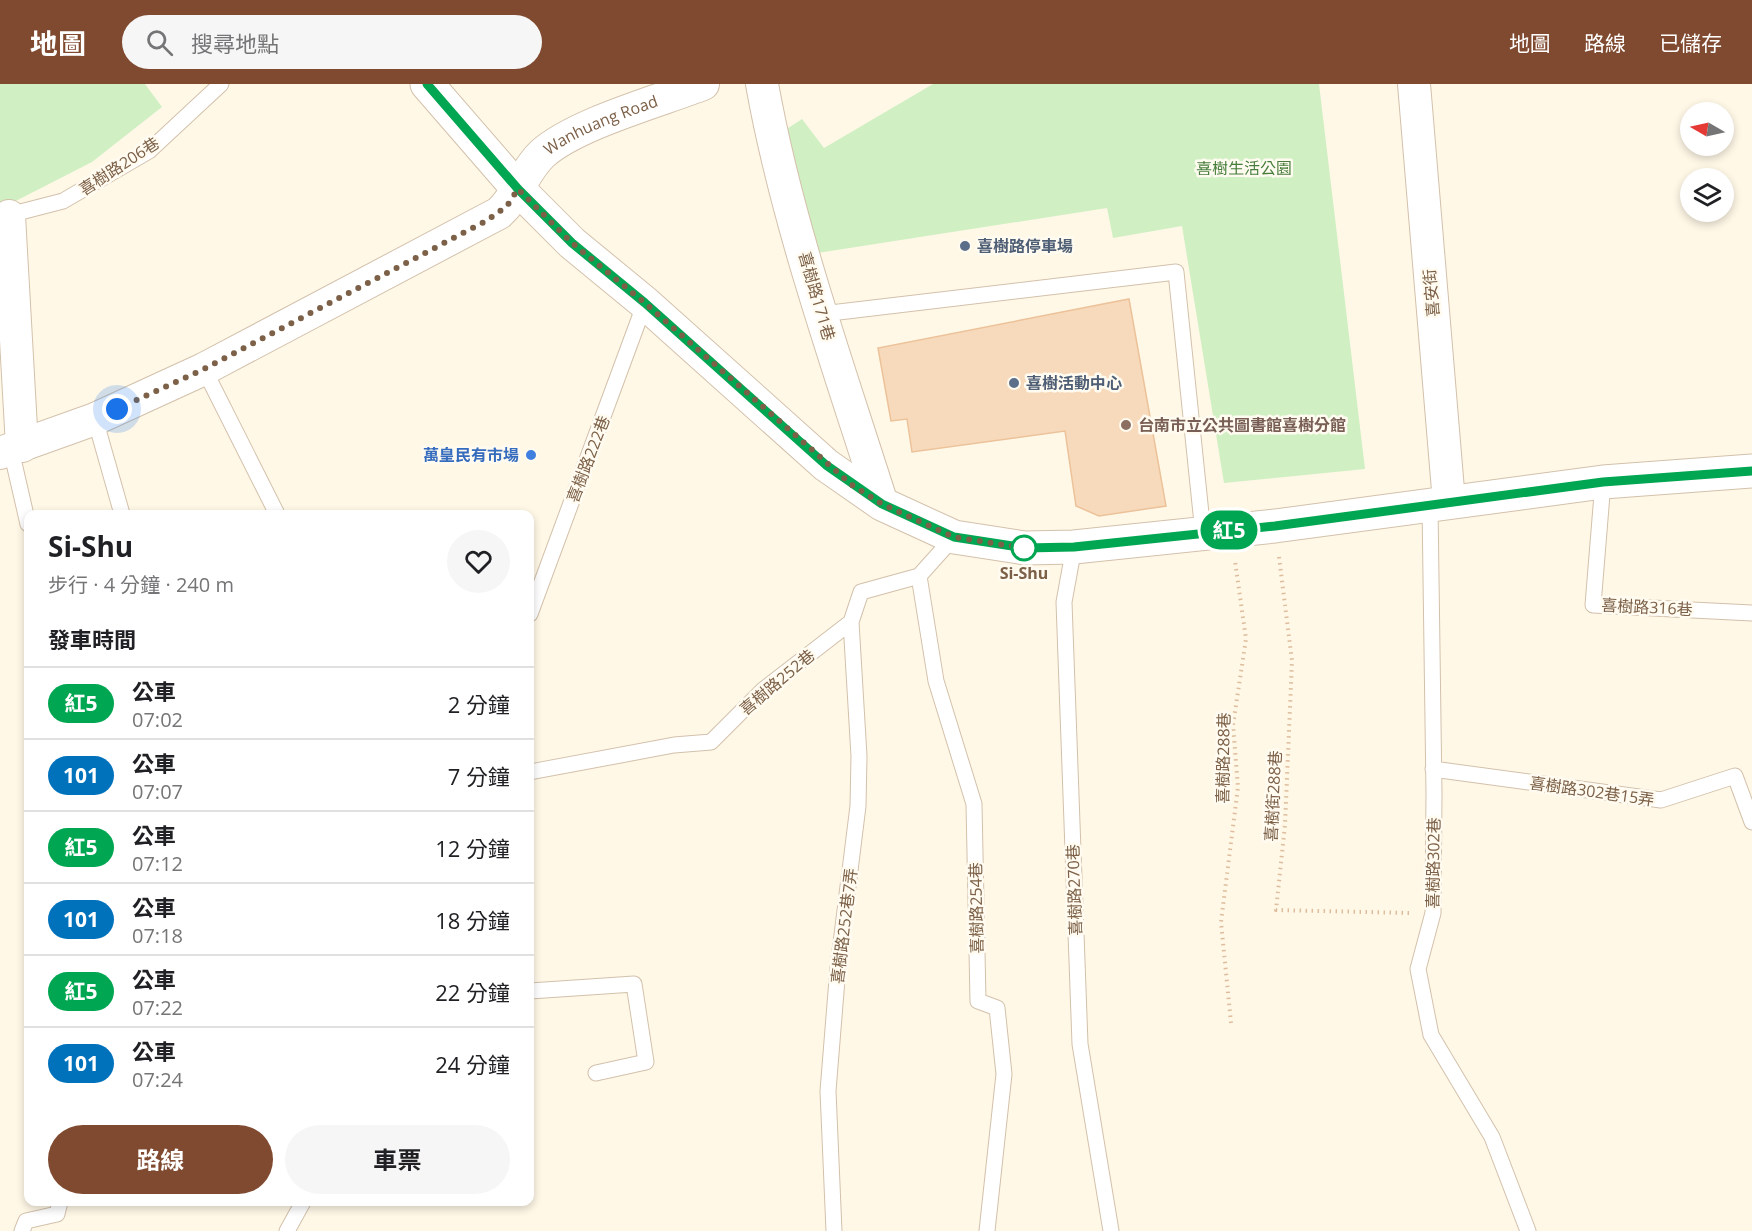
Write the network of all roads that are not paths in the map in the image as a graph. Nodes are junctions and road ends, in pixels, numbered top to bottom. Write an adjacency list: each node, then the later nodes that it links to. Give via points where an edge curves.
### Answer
1 (221, 84): 7 (lane, 喜樹路206巷, via 149,150 63,201)
2 (427, 84): 6 (street)
3 (703, 84): 6 (street, Wanhuang Road, via 561,137 528,168)
4 (762, 84): 9 (street, 喜樹路171巷)
5 (1414, 84): 16 (street, 喜安街)
6 (518, 189): 8 (street, via 572,243); 10 (street, Wanhuang Road, via 507,206 486,221)
7 (4, 217): 12 (street)
8 (645, 303): 15 (street, via 826,465); 24 (lane, 喜樹路222巷)
9 (822, 314): 15 (street, 喜樹路171巷); 20 (lane, via 1176,272)
10 (204, 369): 11 (street, Wanhuang Road); 19 (lane)
11 (95, 418): 12 (street, Wanhuang Road); 18 (lane)
12 (11, 450): 17 (lane)
13 (1752, 471): 14 (street)
14 (1603, 482): 16 (street); 25 (lane, 喜樹路316巷, via 1593,605)
15 (882, 504): 21 (street)
16 (1439, 504): 20 (street); 27 (lane, 喜樹路302巷)
17 (25, 510)
18 (121, 510)
19 (275, 510)
20 (1217, 532): 22 (street)
21 (954, 537): 22 (street, via 1025,548); 23 (lane)
22 (1074, 547): 38 (lane, 喜樹路270巷, via 1064,602 1080,1044)
23 (920, 576): 26 (lane, via 861,592); 37 (lane, 喜樹路254巷, via 936,681 974,804 978,1001 998,1008 1004,1074)
24 (534, 603)
25 (1752, 613)
26 (851, 622): 28 (lane, 喜樹路252巷, via 763,690 711,742 674,745); 36 (lane, 喜樹路252巷7弄, via 859,786 828,1091)
27 (1433, 769): 29 (lane, 喜樹路302巷15弄, via 1661,800 1735,776); 39 (lane, 喜樹路302巷, via 1432,913 1418,969 1431,1035 1492,1137)
28 (534, 771)
29 (1752, 822)
30 (534, 991): 31 (lane, via 634,984 646,1062)
31 (596, 1072)
32 (59, 1206): 34 (lane, via 57,1214 26,1221)
33 (301, 1206): 35 (lane)
34 (22, 1231)
35 (287, 1231)
36 (834, 1231)
37 (987, 1231)
38 (1111, 1231)
39 (1528, 1231)

